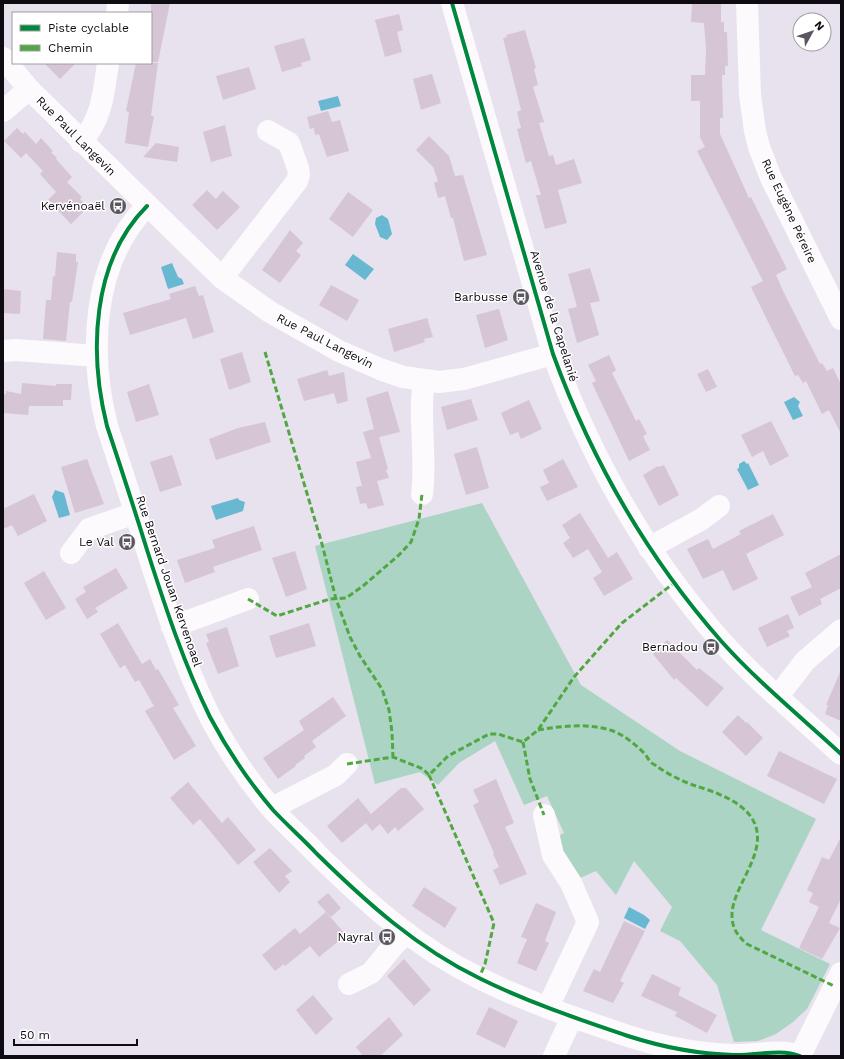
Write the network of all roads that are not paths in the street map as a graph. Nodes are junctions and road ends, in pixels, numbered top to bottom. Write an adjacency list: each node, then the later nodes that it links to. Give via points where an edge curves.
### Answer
1 (452, 3): 13 (street, Avenue de la Capelanié)
2 (747, 3): 11 (street, Rue Eugène Péreire, via 750,95 754,130 759,147 771,178)
3 (3, 58): 5 (street, Rue Paul Langevin)
4 (108, 64): 8 (street, via 101,108 95,123)
5 (29, 89): 6 (street); 8 (street, Rue Paul Langevin)
6 (3, 110)
7 (268, 131): 10 (street, via 289,143 299,175)
8 (81, 142): 9 (street, Rue Paul Langevin)
9 (147, 206): 10 (street, Rue Paul Langevin); 14 (street, Rue Bernard Jouan Kervenoael, via 130,228 113,258 98,317)
10 (222, 278): 15 (street, Rue Paul Langevin, via 270,312 339,351 380,369)
11 (841, 319)
12 (3, 351): 14 (street)
13 (553, 354): 15 (street, Rue Paul Langevin, via 464,379); 19 (street, Avenue de la Capelanié, via 576,413 603,470)
14 (97, 356): 18 (street, Rue Bernard Jouan Kervenoael, via 98,383 107,426)
15 (424, 381): 16 (street, via 421,402 425,472)
16 (422, 494)
17 (719, 506): 19 (street, via 702,519)
18 (135, 513): 20 (street, via 89,529); 22 (street, Rue Bernard Jouan Kervenoael)
19 (650, 548): 24 (street, Avenue de la Capelanié, via 722,642)
20 (71, 553)
21 (248, 599): 22 (street)
22 (172, 627): 27 (street, Rue Bernard Jouan Kervenoael, via 191,677 211,719 236,762)
23 (841, 630): 24 (street, via 805,661)
24 (778, 696): 25 (street, Avenue de la Capelanié)
25 (841, 754)
26 (347, 764): 27 (street, via 336,775)
27 (273, 810): 29 (street, Rue Bernard Jouan Kervenoael, via 371,906)
28 (544, 815): 32 (street, via 553,855 594,917)
29 (407, 933): 31 (street, via 371,972); 32 (street, Rue Bernard Jouan Kervenoael, via 479,978)
30 (841, 972): 35 (street)
31 (349, 984)
32 (548, 1008): 33 (street, Rue Bernard Jouan Kervenoael)
33 (572, 1017): 34 (street); 35 (street, Rue Bernard Jouan Kervenoael, via 641,1040 686,1051 738,1056 791,1052)
34 (554, 1056)
35 (800, 1056)

